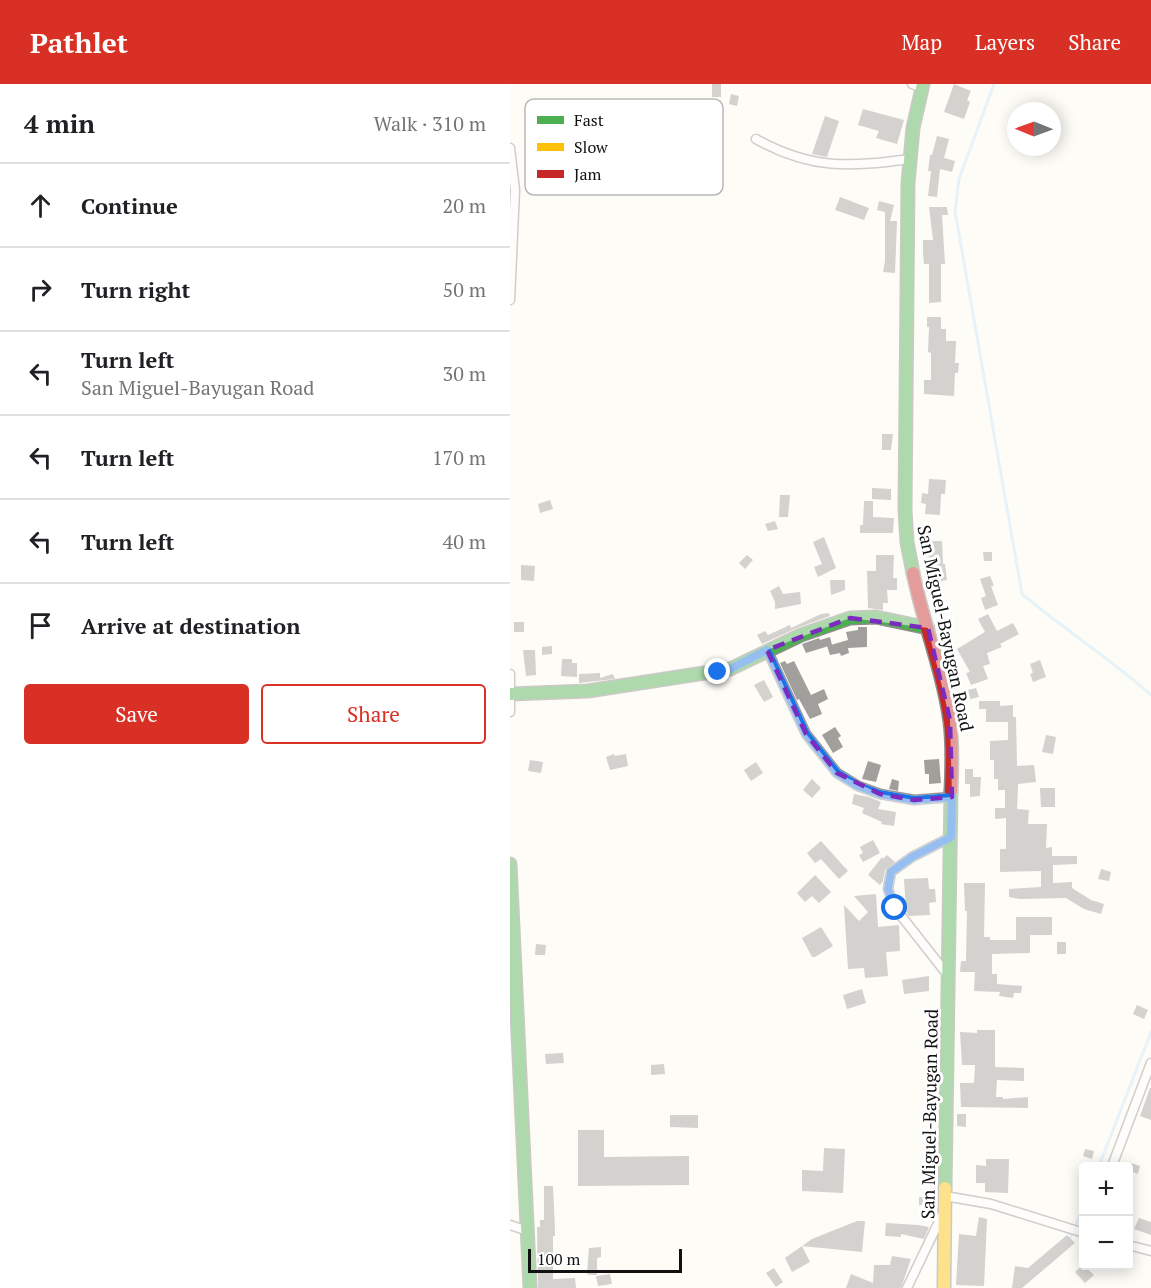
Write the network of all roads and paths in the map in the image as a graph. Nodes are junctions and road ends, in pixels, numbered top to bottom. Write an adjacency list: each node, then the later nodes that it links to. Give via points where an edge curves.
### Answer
1 (919, 85): 4 (main road, San Miguel-Bayugan Road)
2 (756, 139): 4 (street, via 791,157 814,162 858,165)
3 (510, 148): 5 (street, via 515,190)
4 (910, 159): 6 (main road, San Miguel-Bayugan Road, via 905,510 908,550)
5 (510, 300)
6 (928, 628): 7 (main road, via 864,616 801,634); 11 (main road, San Miguel-Bayugan Road, via 951,720)
7 (767, 650): 9 (main road, via 730,669 703,675 588,691); 11 (street, via 806,734 837,773 880,794 914,800)
8 (510, 674): 9 (street)
9 (510, 694): 10 (street)
10 (510, 711)
11 (952, 797): 12 (main road, San Miguel-Bayugan Road)
12 (951, 837): 14 (main road, San Miguel-Bayugan Road); 14 (street, via 891,872 888,889 895,908)
13 (510, 864): 20 (main road)
14 (950, 978): 17 (main road, San Miguel-Bayugan Road)
15 (1151, 1063): 16 (street)
16 (1114, 1162)
17 (945, 1196): 18 (main road, San Miguel-Bayugan Road); 21 (street, via 992,1204)
18 (945, 1210): 25 (street); 26 (main road, San Miguel-Bayugan Road)
19 (510, 1225): 20 (street)
20 (528, 1231): 24 (main road)
21 (1079, 1232)
22 (1133, 1246): 23 (street)
23 (1151, 1251)
24 (530, 1288)
25 (908, 1288)
26 (944, 1288)

